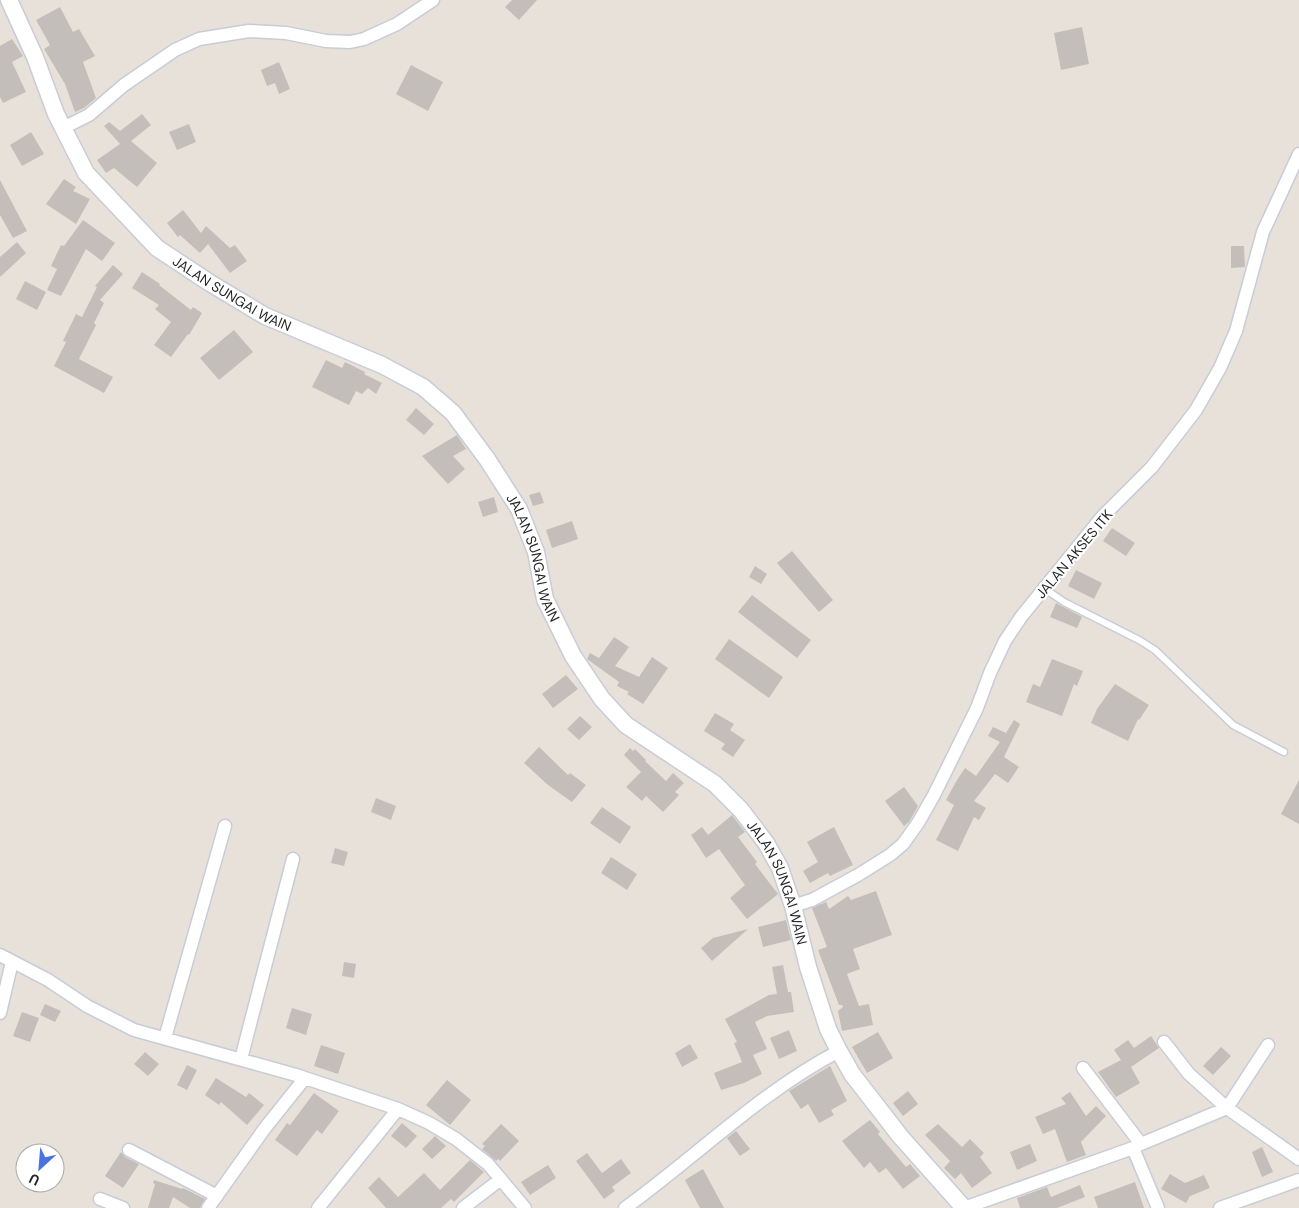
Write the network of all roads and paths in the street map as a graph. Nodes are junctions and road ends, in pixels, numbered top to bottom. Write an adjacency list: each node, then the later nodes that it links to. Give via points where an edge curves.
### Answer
1 (9, 0): 3 (street, JALAN SUNGAI WAIN)
2 (433, 0): 3 (street, via 397,24 350,42 249,31 199,39 175,50 124,85 89,115)
3 (63, 128): 9 (street, JALAN SUNGAI WAIN, via 86,173 157,248 264,316 382,365 423,387 453,413 519,509 536,552 545,599 573,656 602,699 626,725 715,784 742,810 780,868)
4 (1299, 154): 5 (street, JALAN AKSES ITK, via 1263,232 1236,331 1196,410 1152,466 1102,517)
5 (1045, 588): 6 (lane, via 1064,602 1155,650 1232,725); 9 (street, JALAN AKSES ITK, via 1005,641 977,708 934,795 903,844 852,879)
6 (1284, 752)
7 (225, 826): 13 (street)
8 (293, 859): 17 (street)
9 (793, 906): 16 (street, JALAN SUNGAI WAIN, via 808,967 828,1029)
10 (0, 955): 11 (street)
11 (12, 962): 12 (street); 13 (street, via 117,1022)
12 (0, 1012)
13 (165, 1038): 17 (street)
14 (1164, 1042): 20 (street, via 1189,1074)
15 (1268, 1045): 20 (street)
16 (839, 1051): 34 (street, via 758,1101); 35 (street, JALAN SUNGAI WAIN, via 852,1074 900,1136)
17 (241, 1059): 19 (street)
18 (1083, 1068): 22 (street)
19 (305, 1078): 21 (street); 27 (street)
20 (1227, 1108): 22 (street); 24 (street)
21 (398, 1109): 25 (street, via 456,1139 488,1164); 31 (street)
22 (1137, 1146): 35 (street); 36 (street)
23 (129, 1150): 27 (street)
24 (1299, 1159)
25 (501, 1179): 32 (street); 33 (street)
26 (1299, 1180): 37 (street)
27 (217, 1196): 30 (street)
28 (100, 1199): 29 (street)
29 (123, 1208)
30 (208, 1208)
31 (318, 1208)
32 (463, 1208)
33 (525, 1208)
34 (625, 1208)
35 (964, 1208)
36 (1158, 1208)
37 (1220, 1208)

